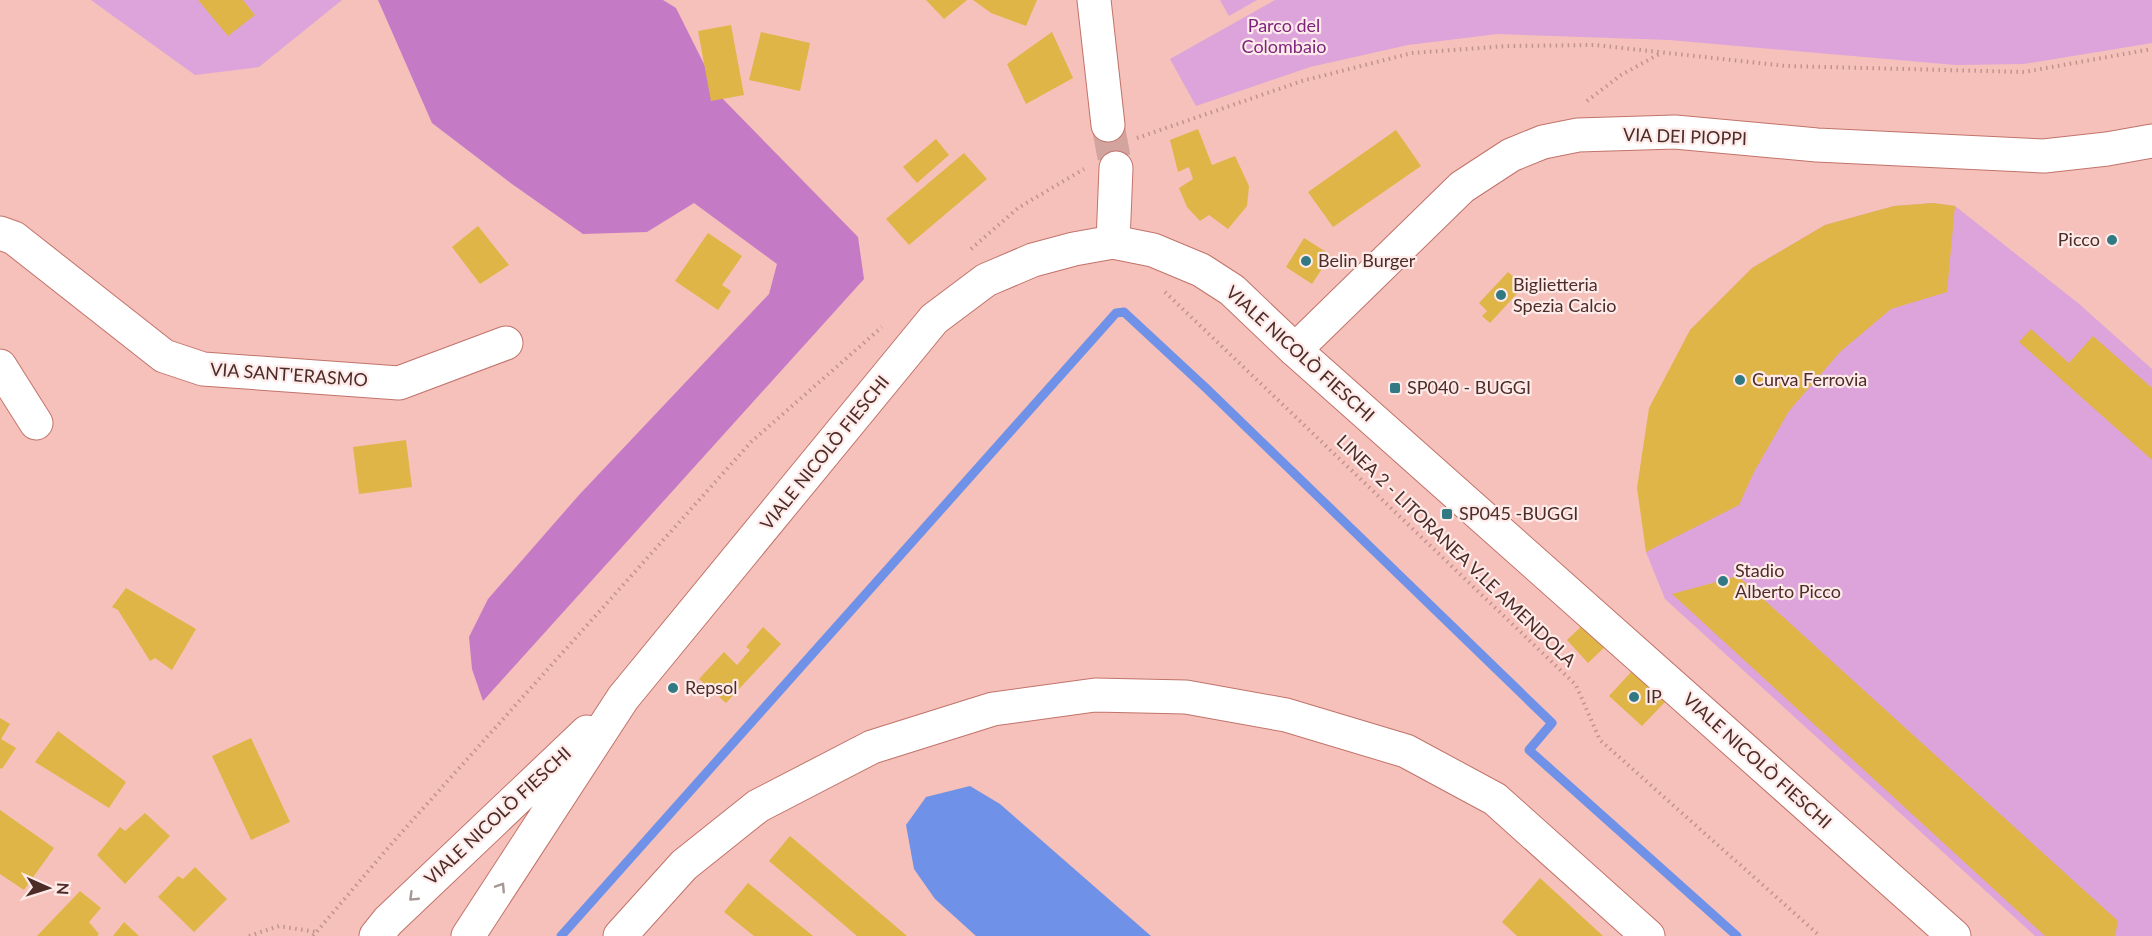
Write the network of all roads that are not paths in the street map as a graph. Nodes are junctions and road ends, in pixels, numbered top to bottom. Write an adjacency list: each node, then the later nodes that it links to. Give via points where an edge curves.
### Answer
1 (1094, 0): 4 (main road, via 1111,151)
2 (2152, 141): 6 (main road, VIA DEI PIOPPI, via 2044,156 1817,145 1675,132 1578,135 1543,142 1511,155 1462,187)
3 (0, 233): 5 (main road, VIA SANT'ERASMO, via 14,237 164,356 203,369 399,383)
4 (1113, 242): 6 (main road, VIALE NICOLÒ FIESCHI, via 1153,250 1201,270 1232,290); 9 (main road, VIALE NICOLÒ FIESCHI, via 1033,260 986,280 934,319)
5 (506, 343)
6 (1295, 350): 14 (main road, VIALE NICOLÒ FIESCHI)
7 (0, 366): 8 (main road)
8 (36, 423)
9 (623, 698): 10 (main road, VIALE NICOLÒ FIESCHI, one-way to 10); 11 (main road, VIALE NICOLÒ FIESCHI, one-way to 9)
10 (376, 936)
11 (468, 936)
12 (620, 936): 13 (main road, via 684,865 758,807 872,747 993,709 1095,695 1186,696 1286,715 1406,751 1494,799)
13 (1648, 936)
14 (1954, 936)

